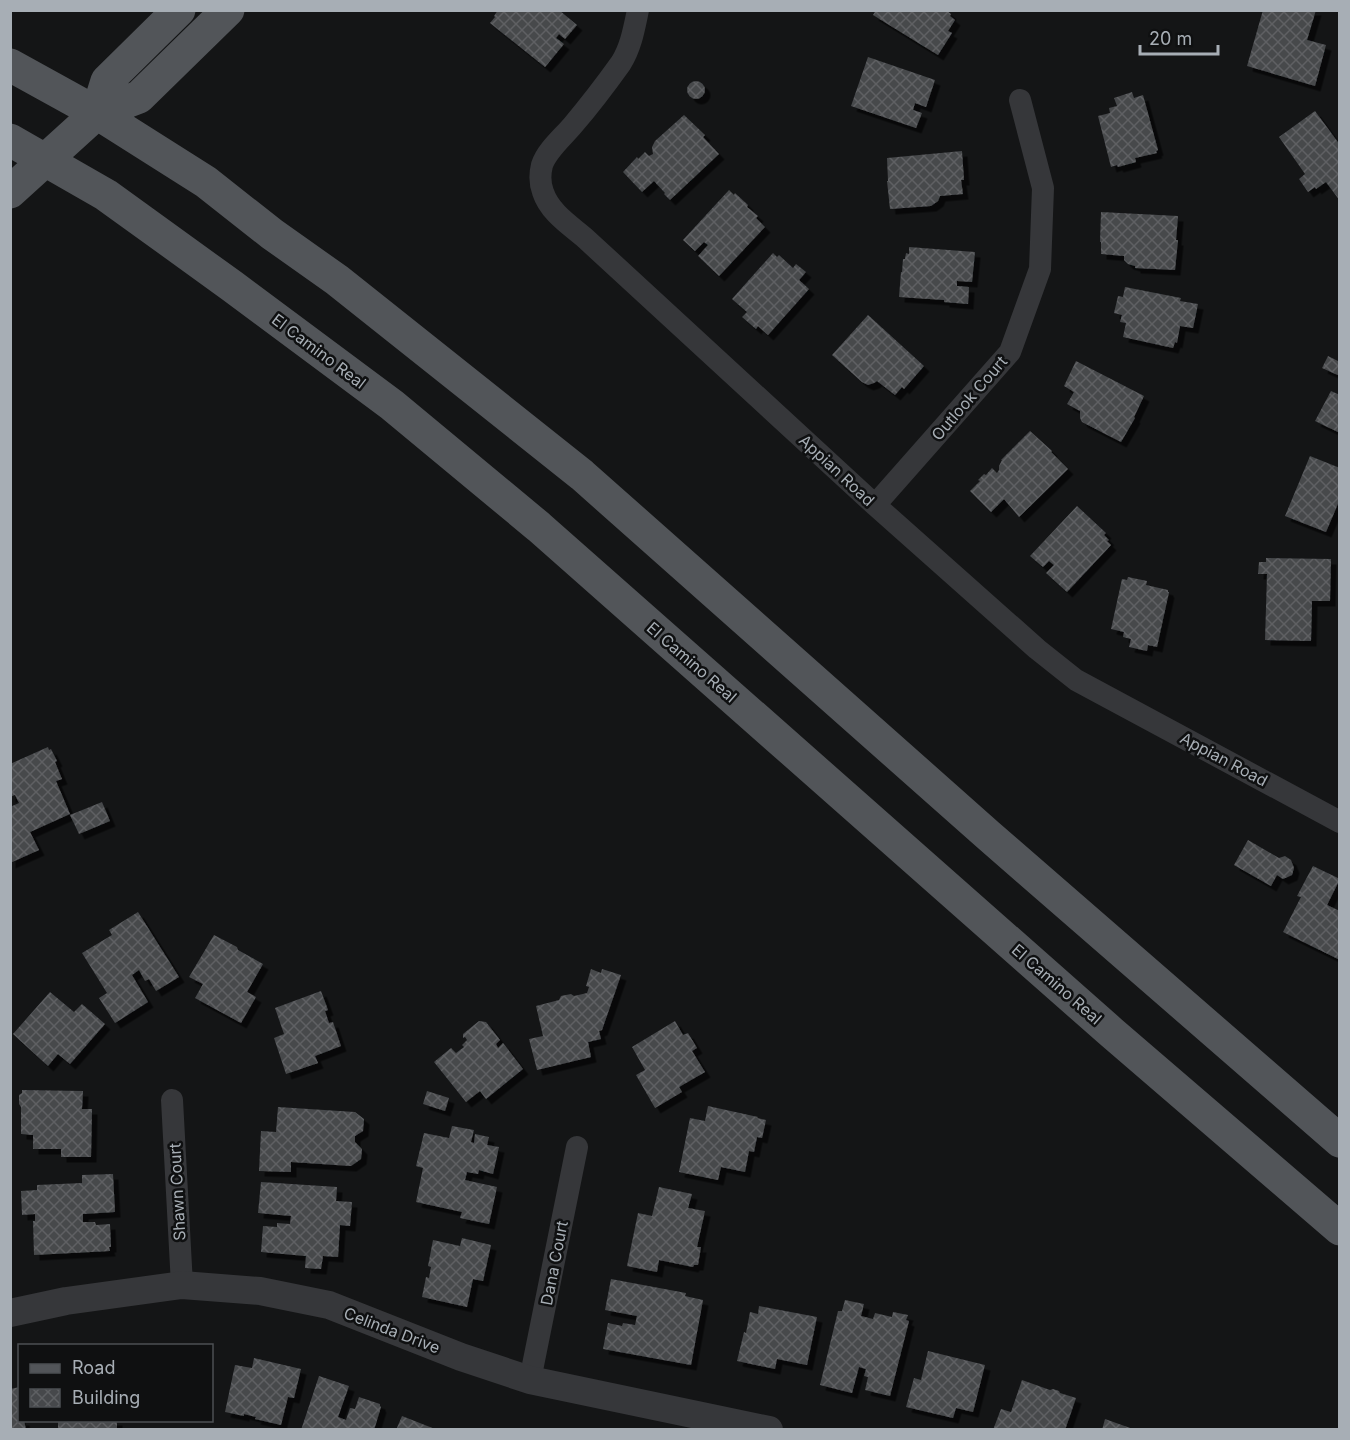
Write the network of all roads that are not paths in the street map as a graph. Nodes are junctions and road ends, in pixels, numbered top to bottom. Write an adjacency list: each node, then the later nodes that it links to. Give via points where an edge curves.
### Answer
1 (179, 10): 6 (main road, via 107,81)
2 (228, 10): 6 (main road, via 139,97)
3 (638, 10): 10 (street, Appian Road, via 633,37 622,60 543,164 541,184 548,203)
4 (10, 65): 6 (main road)
5 (1020, 99): 10 (street, Outlook Court, via 1044,188 1040,268 1010,352)
6 (97, 113): 8 (main road); 13 (main road, via 206,182 337,280 582,475)
7 (10, 140): 8 (main road, El Camino Real)
8 (45, 159): 9 (main road); 15 (main road, El Camino Real, via 106,195 393,405 539,527)
9 (10, 192)
10 (875, 505): 11 (street, Appian Road, via 1076,680)
11 (1340, 822)
12 (172, 1100): 16 (street, Shawn Court)
13 (1340, 1141)
14 (577, 1147): 18 (street, Dana Court)
15 (1340, 1229)
16 (182, 1285): 17 (street, Celinda Drive); 18 (street, Celinda Drive, via 260,1291 329,1305)
17 (10, 1313)
18 (530, 1380): 19 (street, Celinda Drive)
19 (769, 1430)

